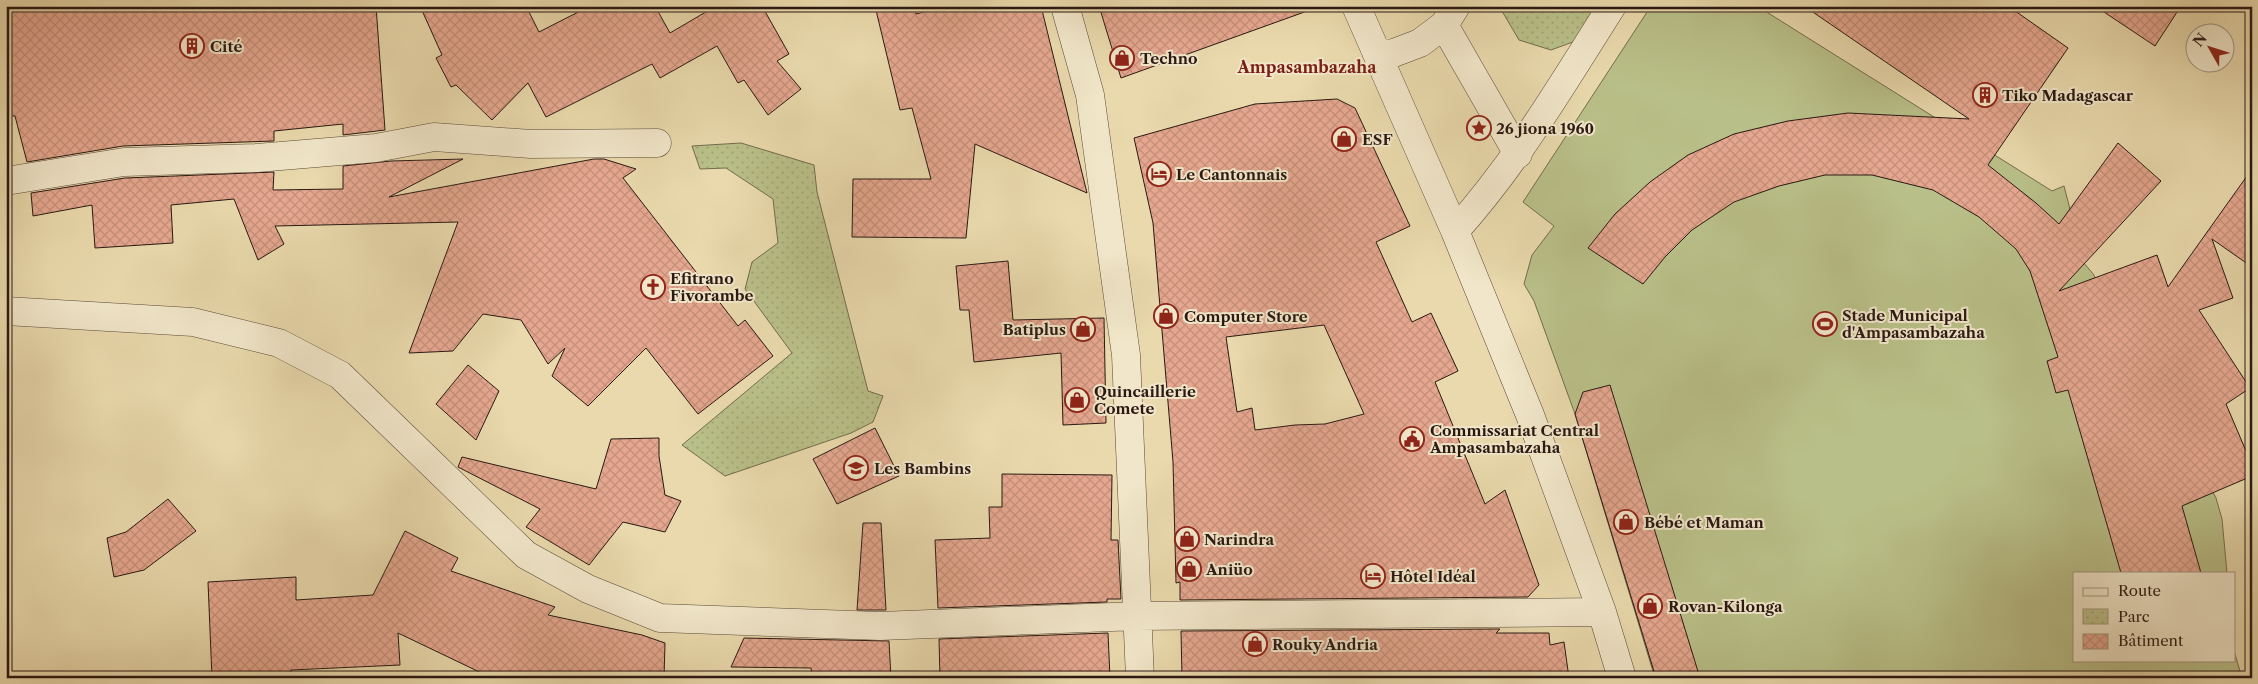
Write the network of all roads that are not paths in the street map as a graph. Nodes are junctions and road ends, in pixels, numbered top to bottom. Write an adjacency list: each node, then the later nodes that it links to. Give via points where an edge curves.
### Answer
1 (1065, 6): 12 (street, via 1090,95 1126,355)
2 (1356, 6): 5 (street)
3 (1612, 6): 7 (street)
4 (1450, 16): 5 (street, via 1420,43 1391,54); 7 (street)
5 (1376, 52): 9 (street)
6 (657, 144): 8 (street, via 531,144 434,137 376,148 257,158 124,162)
7 (1518, 154): 9 (street)
8 (6, 181)
9 (1455, 231): 11 (street, via 1530,414)
10 (6, 311): 12 (street, via 193,322 279,342 340,375 526,555 588,589 660,618 880,626)
11 (1602, 612): 12 (street); 14 (street)
12 (1137, 616): 13 (street)
13 (1140, 678)
14 (1622, 678)

